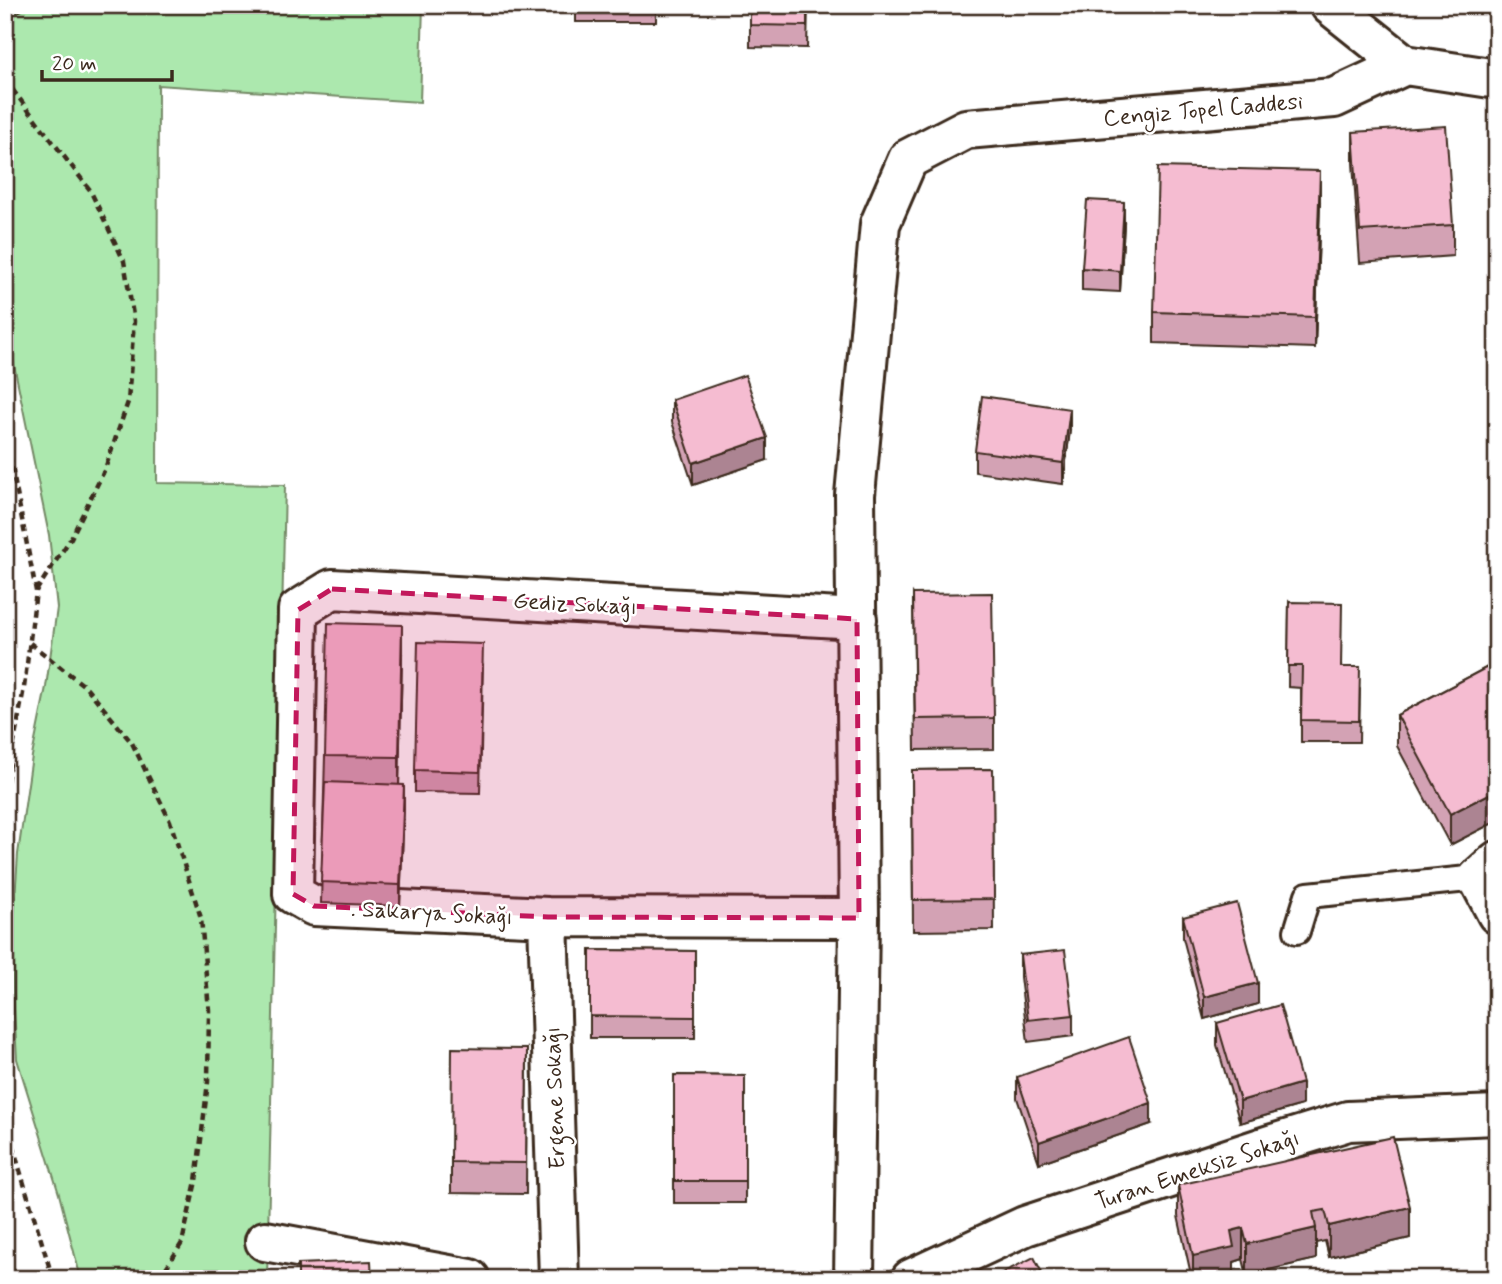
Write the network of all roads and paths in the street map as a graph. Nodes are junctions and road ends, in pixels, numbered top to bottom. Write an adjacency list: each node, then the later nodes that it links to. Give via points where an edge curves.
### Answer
1 (30, 5): 3 (path)
2 (1330, 5): 4 (street)
3 (5, 16)
4 (1405, 65): 5 (street); 10 (street, Cengiz Topel Caddesi, via 1334,98 966,129 908,159 880,224 855,495)
5 (1497, 79)
6 (5, 80): 8 (path, via 90,190 124,261 134,321 128,402 105,469 71,538)
7 (5, 432): 8 (path)
8 (36, 591): 11 (path)
9 (298, 610): 10 (street, Gediz Sokağı, via 332,589); 15 (street, . Sakarya Sokağı, via 293,894 314,906)
10 (857, 619): 16 (street)
11 (30, 643): 12 (path); 23 (path, via 87,688 132,743 170,821 201,918 209,1010 208,1082 196,1181 181,1244)
12 (5, 792)
13 (1487, 870): 14 (street); 17 (lane, via 1308,895)
14 (1497, 914)
15 (548, 917): 16 (street, . Sakarya Sokağı); 25 (street, Ergene Sokağı)
16 (859, 918): 26 (street)
17 (1297, 931)
18 (5, 1110): 22 (path)
19 (1497, 1115): 21 (street, Turan Emeksiz Sokağı, via 1348,1121 1026,1226)
20 (265, 1241): 24 (street)
21 (914, 1278)
22 (53, 1279)
23 (159, 1279)
24 (470, 1279)
25 (559, 1279)
26 (854, 1279)

